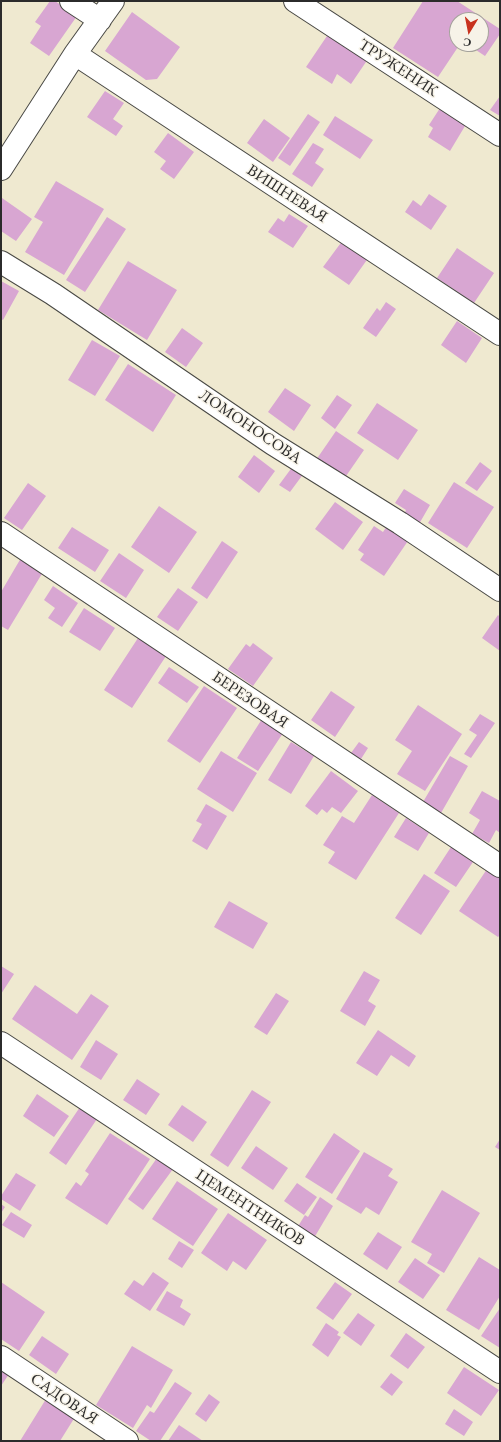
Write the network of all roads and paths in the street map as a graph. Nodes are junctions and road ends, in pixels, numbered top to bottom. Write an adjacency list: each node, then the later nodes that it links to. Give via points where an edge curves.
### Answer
1 (71, 1): 4 (street)
2 (114, 1): 4 (street)
3 (295, 1): 6 (street, ТРУЖЕНИК)
4 (100, 20): 5 (street)
5 (75, 54): 7 (street); 9 (street, ВИШНЕВАЯ)
6 (500, 134)
7 (1, 169)
8 (1, 262): 11 (street, ЛОМОНОСОВА, via 53,294 273,444)
9 (500, 334)
10 (1, 533): 12 (street, БЕРЕЗОВАЯ)
11 (500, 590)
12 (500, 866)
13 (1, 1043): 15 (street, ЦЕМЕНТНИКОВ)
14 (1, 1357): 16 (street, САДОВАЯ)
15 (500, 1372)
16 (127, 1441)

